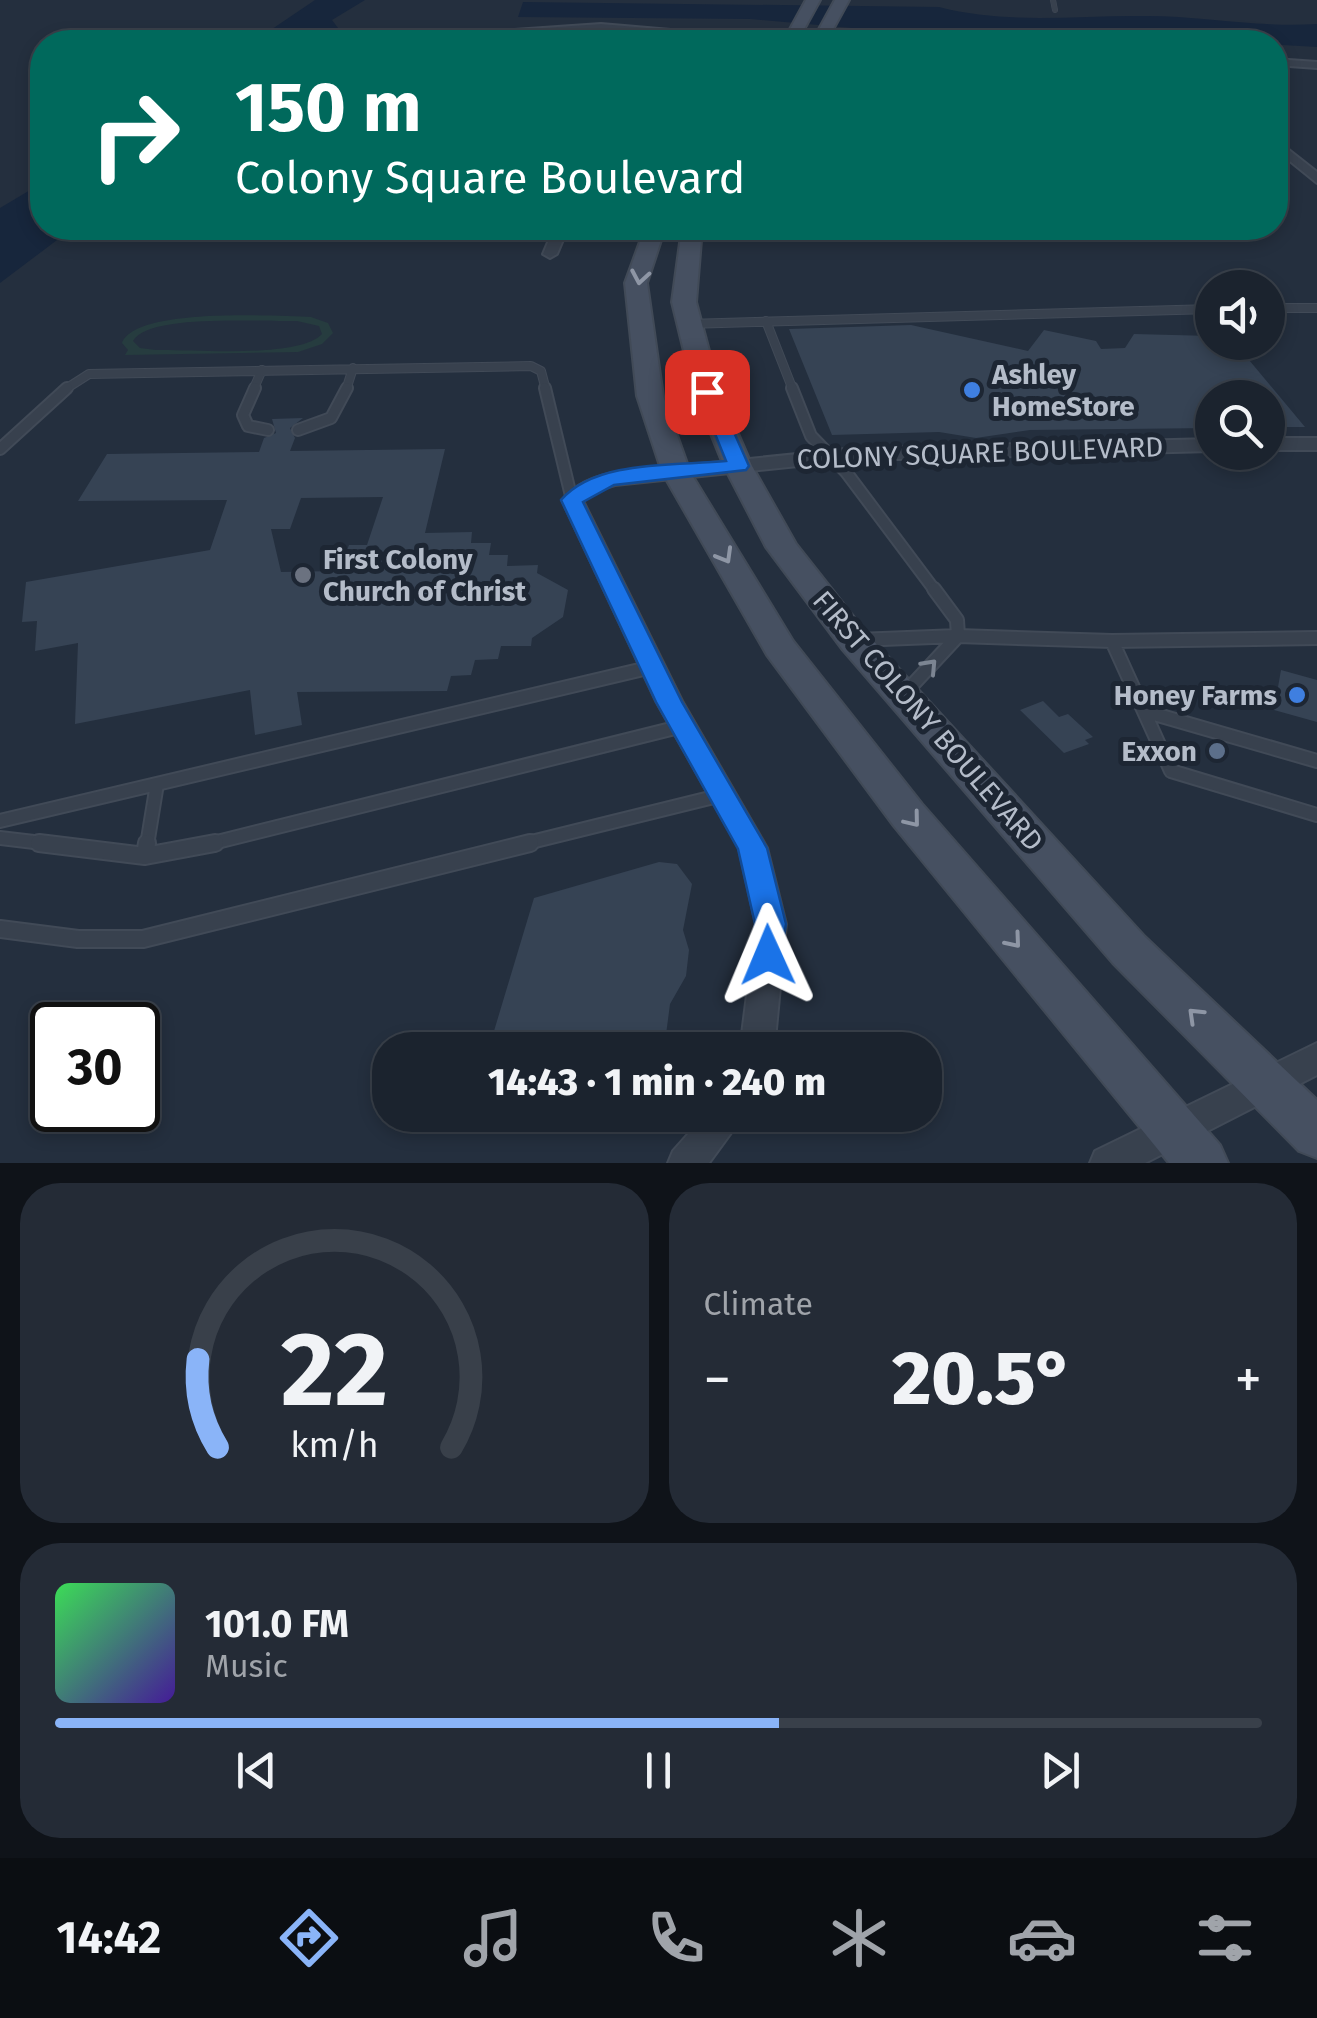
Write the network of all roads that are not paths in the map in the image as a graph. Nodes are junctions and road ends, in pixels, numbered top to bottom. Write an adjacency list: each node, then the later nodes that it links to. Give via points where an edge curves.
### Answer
1 (1053, 0): 4 (lane)
2 (812, 2): 7 (main road)
3 (841, 2): 8 (main road)
4 (1055, 10)
5 (518, 30): 6 (street)
6 (619, 30)
7 (797, 30)
8 (827, 30)
9 (1288, 63): 10 (street)
10 (1317, 65)
11 (1288, 152): 12 (street)
12 (1311, 168): 13 (street)
13 (1317, 178)
14 (556, 240): 17 (street)
15 (651, 240): 23 (main road, one-way to 23, via 636,283)
16 (690, 240): 22 (main road, FIRST COLONY BOULEVARD)
17 (550, 254)
18 (1285, 308): 19 (lane)
19 (1317, 308)
20 (1195, 309): 21 (lane)
21 (766, 321): 22 (lane); 32 (lane, via 812,436)
22 (687, 324): 23 (main road); 33 (main road, FIRST COLONY BOULEVARD)
23 (640, 328): 34 (main road, via 650,396)
24 (353, 368): 25 (lane); 27 (lane, via 335,419); 35 (lane, via 506,365 541,371)
25 (262, 370): 26 (lane, via 243,415 248,426); 31 (lane, via 89,374)
26 (268, 430)
27 (298, 430)
28 (1285, 444): 29 (street)
29 (1317, 444)
30 (1195, 445): 32 (street, COLONY SQUARE BOULEVARD)
31 (0, 450)
32 (830, 456): 33 (street, COLONY SQUARE BOULEVARD); 36 (lane, via 957,620)
33 (738, 466): 34 (street, COLONY SQUARE BOULEVARD); 38 (main road, FIRST COLONY BOULEVARD, via 782,547)
34 (676, 472): 35 (street, COLONY SQUARE BOULEVARD, via 603,482); 57 (main road, one-way to 57, via 779,647 908,815)
35 (572, 500): 40 (street)
36 (958, 636): 38 (lane); 39 (lane); 41 (lane, one-way to 36)
37 (1317, 638): 39 (lane)
38 (853, 640): 41 (main road, FIRST COLONY BOULEVARD)
39 (1112, 641): 42 (lane)
40 (652, 667): 43 (street); 45 (lane)
41 (902, 696): 54 (main road, FIRST COLONY BOULEVARD, one-way to 41, via 1128,950)
42 (1144, 711): 44 (lane, via 1283,758); 47 (lane, via 1171,771 1279,796)
43 (683, 726): 46 (street); 50 (lane)
44 (1317, 761)
45 (157, 784): 48 (lane); 50 (lane)
46 (722, 794): 51 (lane, via 143,938 78,939); 52 (street, via 753,848 771,924)
47 (1317, 815)
48 (0, 822)
49 (0, 838): 50 (lane)
50 (146, 856)
51 (0, 929)
52 (759, 1032)
53 (1317, 1058): 54 (street)
54 (1265, 1083): 56 (main road, FIRST COLONY BOULEVARD); 57 (street)
55 (712, 1132): 58 (street)
56 (1317, 1134)
57 (1188, 1146): 59 (street)
58 (686, 1163)
59 (1108, 1163)

